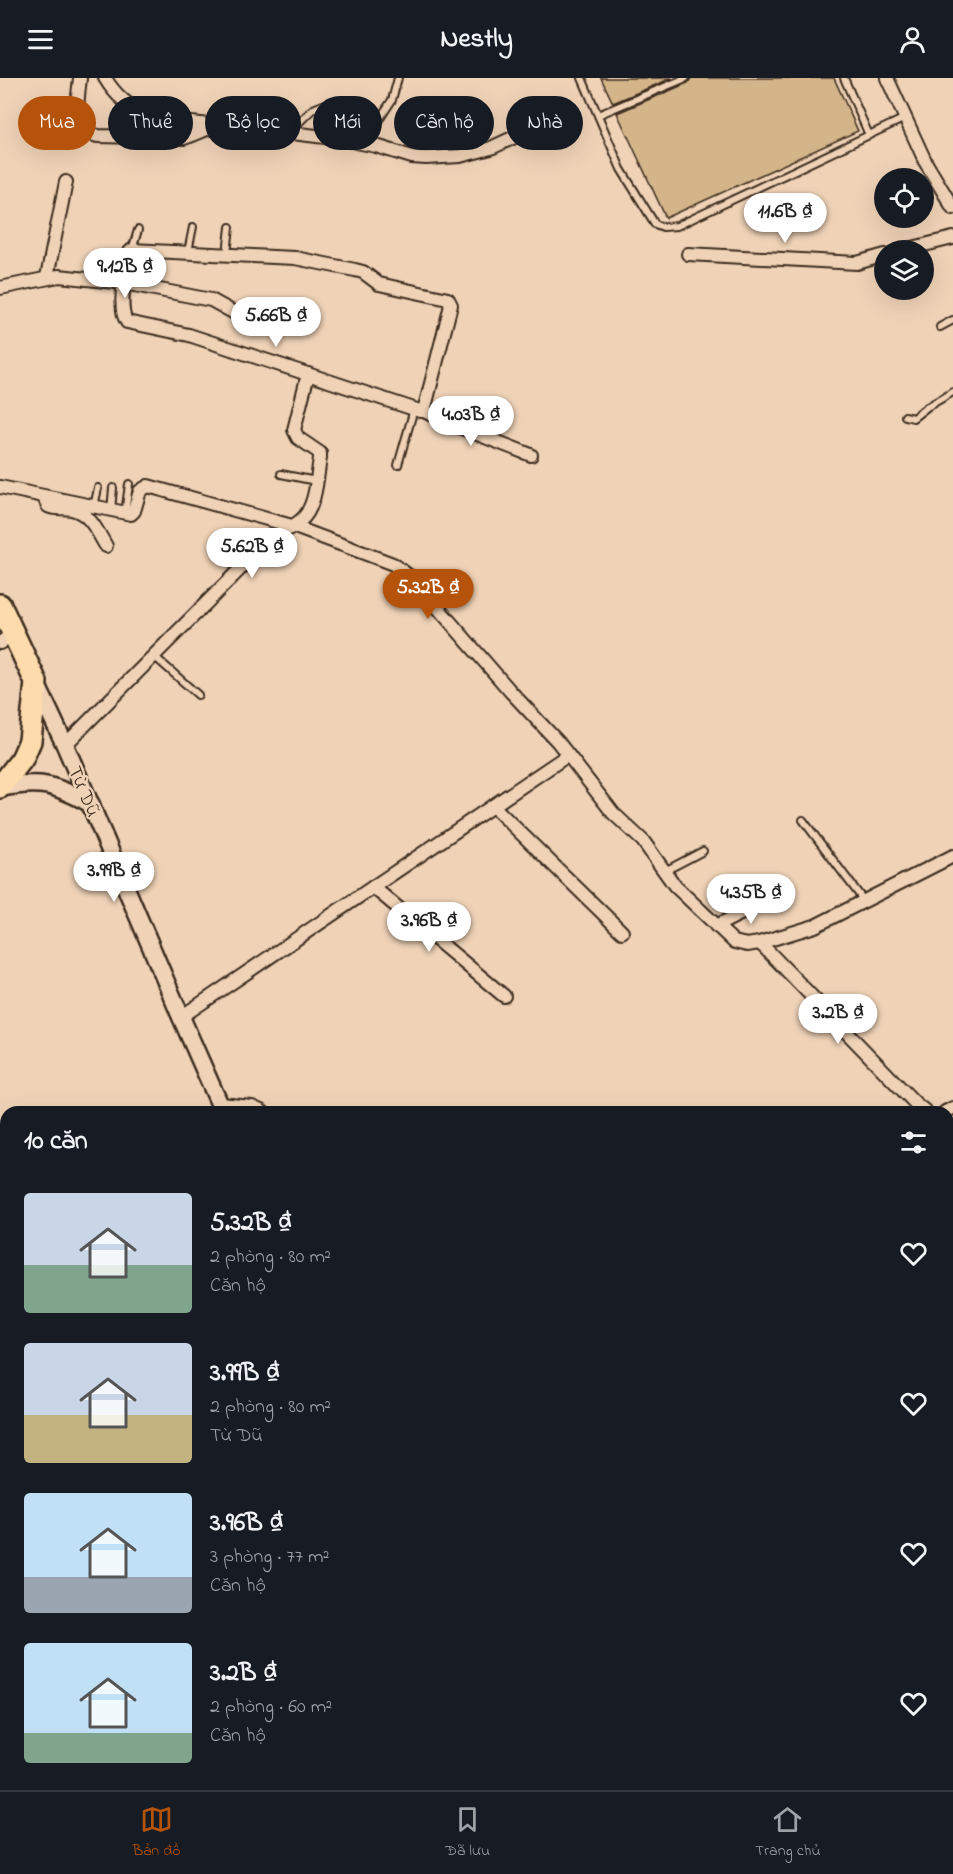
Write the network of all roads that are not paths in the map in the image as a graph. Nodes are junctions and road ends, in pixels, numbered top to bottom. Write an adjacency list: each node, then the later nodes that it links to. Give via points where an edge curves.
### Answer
1 (80, 78): 14 (street, via 78,119 89,135 184,138)
2 (105, 78): 13 (street, via 114,93 135,110)
3 (398, 78): 9 (lane, via 392,100)
4 (582, 78): 10 (lane)
5 (686, 78): 10 (lane)
6 (844, 78): 15 (lane)
7 (887, 78): 11 (street)
8 (313, 109): 12 (lane)
9 (382, 115)
10 (598, 116): 15 (lane, via 621,169 655,224 663,227 677,226)
11 (905, 118): 15 (lane); 19 (street)
12 (301, 121)
13 (205, 125)
14 (205, 129)
15 (869, 135)
16 (506, 141): 17 (street, via 460,156 412,157)
17 (382, 148)
18 (66, 182): 30 (street)
19 (953, 208)
20 (193, 227): 26 (lane)
21 (230, 227): 27 (lane)
22 (138, 230): 25 (lane)
23 (953, 238): 24 (street)
24 (934, 243)
25 (132, 250): 26 (street); 31 (street)
26 (188, 252): 27 (street)
27 (227, 254): 38 (street, via 305,260 363,272 379,284 448,299 451,305)
28 (688, 254): 29 (street, via 857,262)
29 (874, 258)
30 (47, 277): 31 (street); 32 (street)
31 (124, 283): 34 (street, via 211,300); 36 (street, via 123,315 127,322 189,335)
32 (0, 288)
33 (953, 320): 35 (lane)
34 (249, 321)
35 (940, 327)
36 (308, 374): 38 (street); 43 (street, via 294,430 298,438 320,453)
37 (953, 392): 39 (lane, via 913,418)
38 (419, 410): 40 (street); 41 (lane)
39 (905, 416)
40 (531, 455)
41 (398, 465)
42 (281, 474): 43 (lane)
43 (316, 482): 52 (street, via 307,514)
44 (129, 484): 51 (lane)
45 (0, 488): 48 (street)
46 (98, 488): 49 (lane)
47 (113, 488): 50 (lane)
48 (44, 497): 49 (street); 53 (street, via 52,509 70,509 89,518)
49 (94, 508): 50 (street)
50 (111, 511): 51 (street)
51 (124, 514): 52 (street, via 134,511 140,491 148,486)
52 (291, 526): 56 (street, via 267,542); 60 (street, via 401,569)
53 (106, 546)
54 (0, 605): 55 (highway, Từ Dũ)
55 (7, 638): 57 (highway, Từ Dũ)
56 (154, 656): 58 (lane); 59 (street)
57 (36, 682): 59 (main road, Từ Dũ); 61 (highway, via 30,741)
58 (198, 695)
59 (65, 745): 62 (main road, Từ Dũ)
60 (568, 754): 63 (street); 67 (street)
61 (0, 788): 62 (main road, via 28,783 50,785)
62 (91, 804): 75 (main road, Từ Dũ)
63 (492, 806): 68 (street); 72 (street)
64 (802, 820): 70 (lane)
65 (703, 851): 67 (lane)
66 (953, 855): 70 (street)
67 (665, 872): 71 (street)
68 (373, 887): 74 (street); 75 (street)
69 (772, 898): 71 (street)
70 (864, 900): 73 (street)
71 (716, 926): 73 (street, via 734,942)
72 (622, 932)
73 (765, 948): 77 (street)
74 (504, 996)
75 (180, 1017): 76 (main road, Từ Dũ)
76 (220, 1106)
77 (918, 1106)

